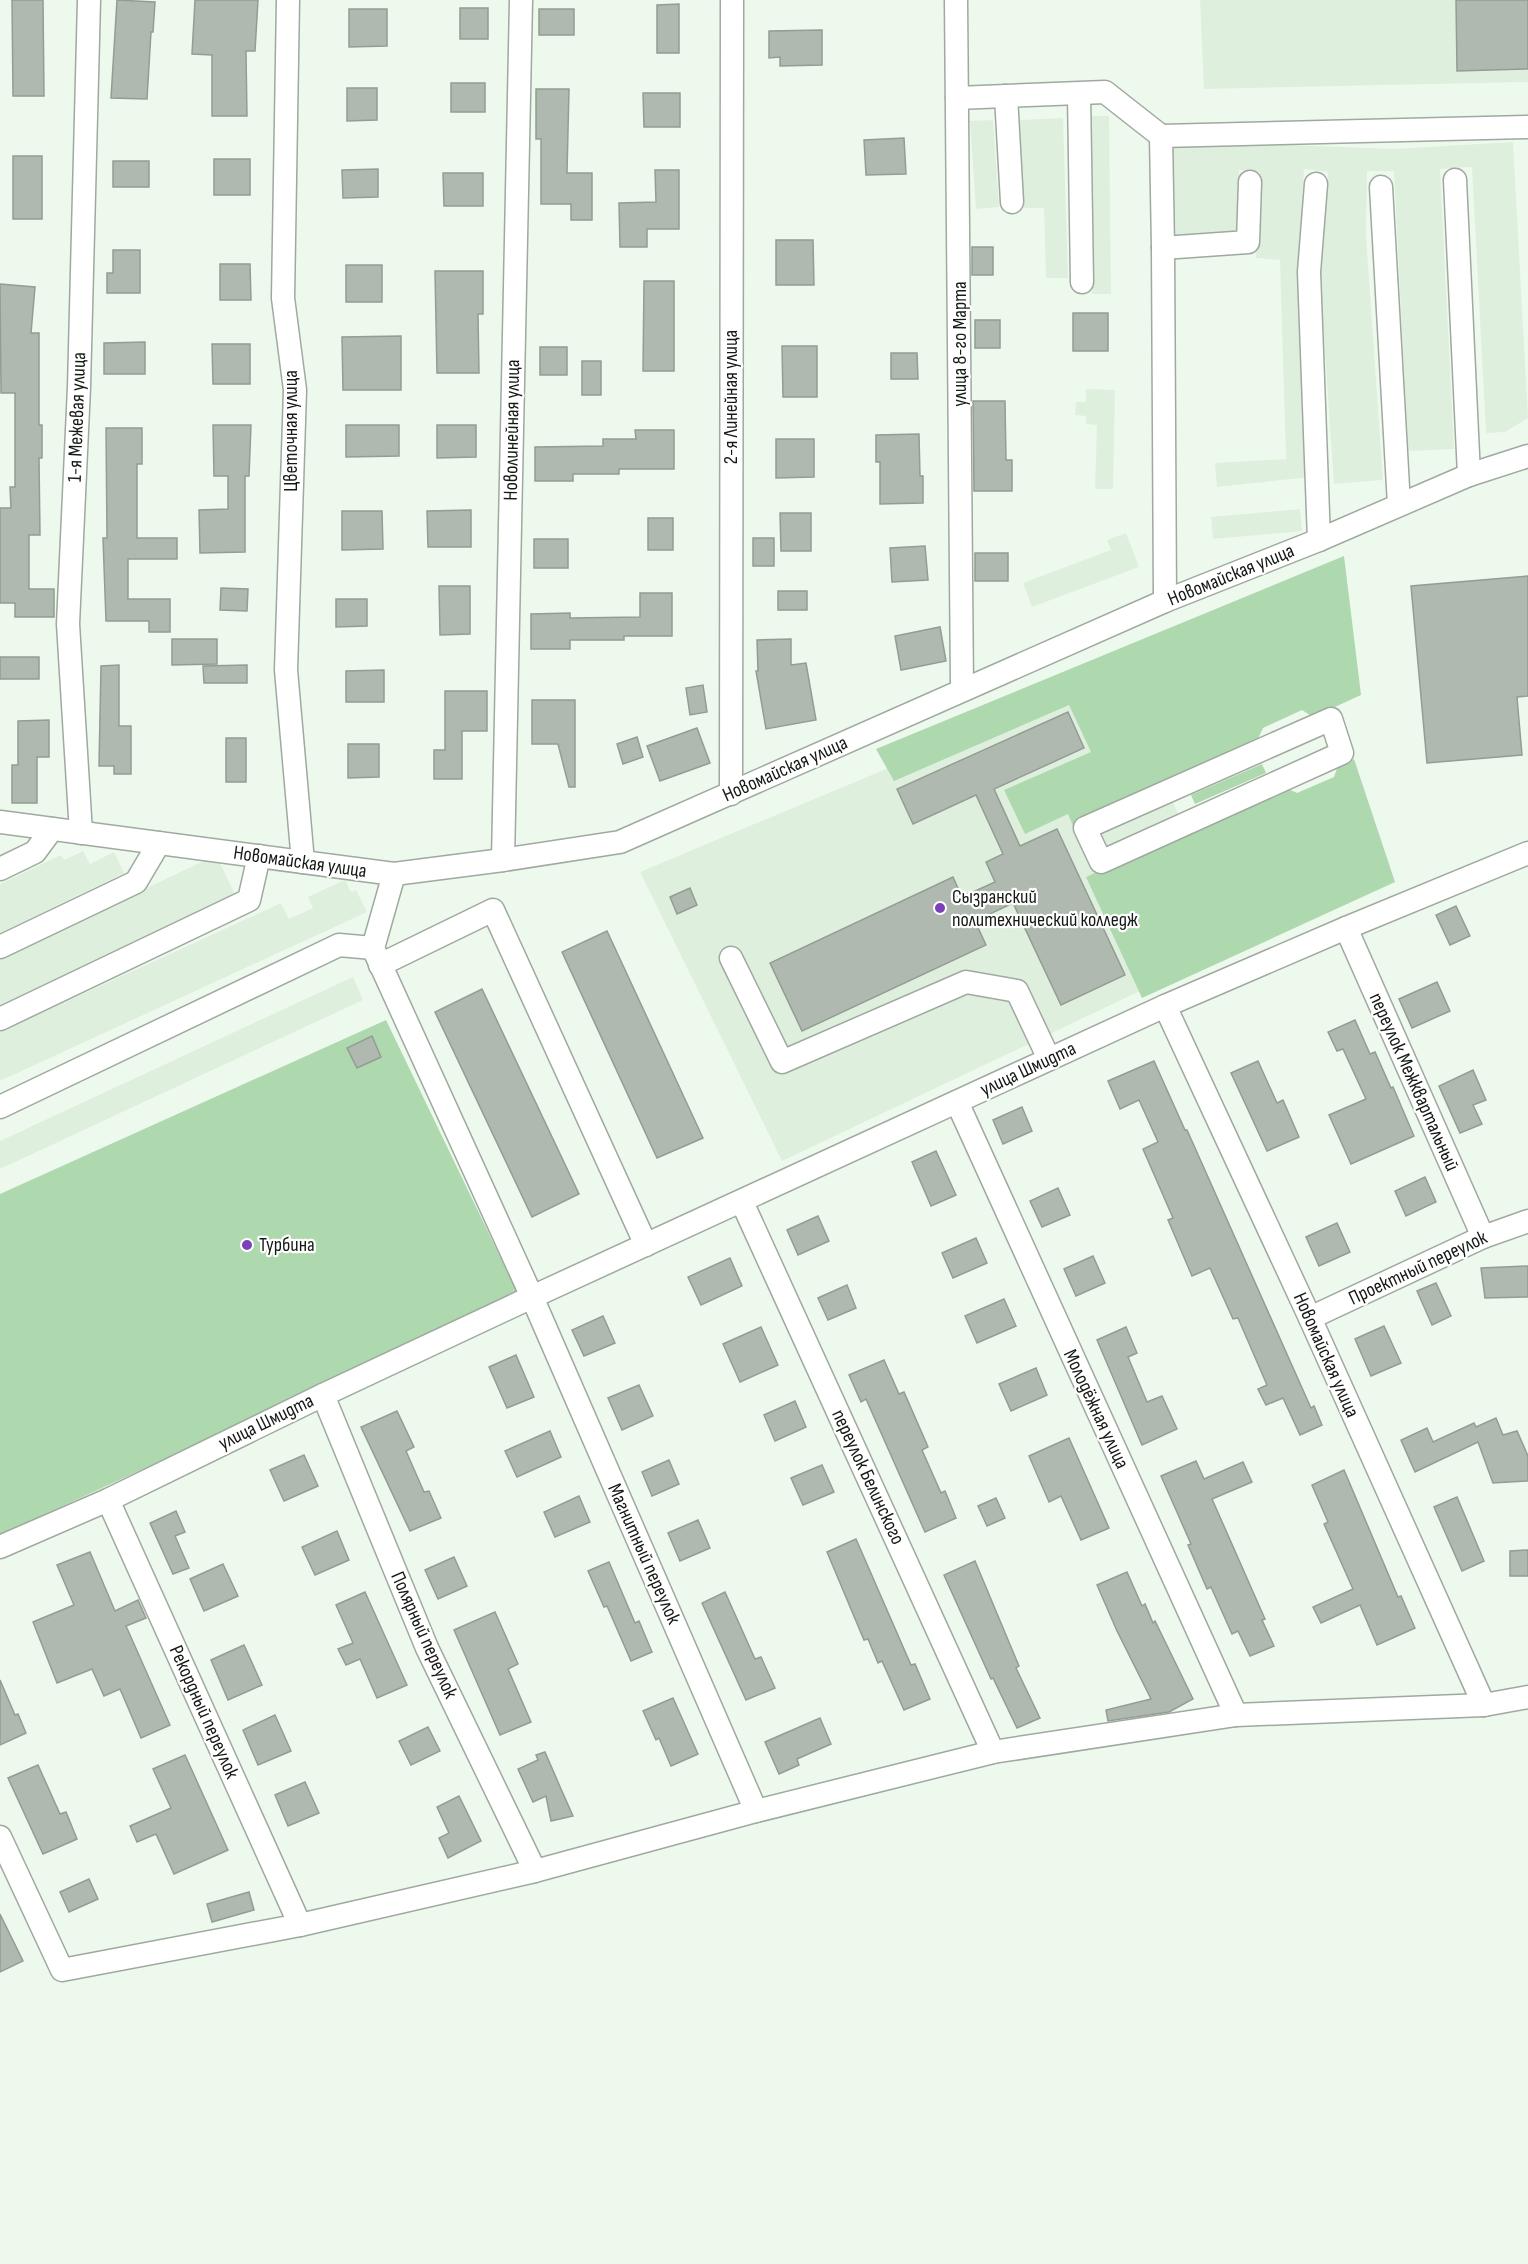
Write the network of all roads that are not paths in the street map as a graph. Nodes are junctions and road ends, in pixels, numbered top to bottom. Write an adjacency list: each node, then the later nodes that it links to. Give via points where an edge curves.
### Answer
1 (89, 0): 29 (street, 1-я Межевая улица, via 79,387 68,624)
2 (288, 0): 34 (street, Цветочная улица, via 283,298 295,390 286,670)
3 (521, 0): 33 (street, Новолинейная улица)
4 (732, 0): 26 (street, 2-я Линейная улица)
5 (956, 0): 8 (street, улица 8-го Марта)
6 (1079, 94): 7 (street); 10 (street, via 1105,92); 17 (street)
7 (1006, 96): 8 (street); 15 (street)
8 (957, 98): 23 (street, улица 8-го Марта)
9 (1528, 127): 10 (street)
10 (1161, 136): 16 (street)
11 (1455, 180): 19 (street)
12 (1250, 182): 16 (street, via 1248,242)
13 (1316, 184): 21 (street, via 1310,272)
14 (1381, 187): 20 (street)
15 (1012, 202)
16 (1163, 248): 22 (street)
17 (1082, 282)
18 (1528, 456): 19 (street, Новомайская улица)
19 (1469, 475): 20 (street, Новомайская улица)
20 (1399, 505): 21 (street, Новомайская улица)
21 (1319, 540): 22 (street, Новомайская улица)
22 (1165, 601): 23 (street, Новомайская улица)
23 (963, 689): 26 (street, Новомайская улица)
24 (1264, 748): 25 (street); 25 (street, via 1331,719 1342,753); 25 (street, via 1085,828 1089,837 1101,862)
25 (1279, 781)
26 (731, 794): 33 (street, Новомайская улица, via 620,842)
27 (0, 822): 28 (street, Новомайская улица)
28 (52, 829): 29 (street, Новомайская улица); 35 (street, via 35,852)
29 (81, 832): 30 (street, Новомайская улица)
30 (159, 843): 32 (street, Новомайская улица); 38 (street, via 136,882)
31 (1528, 853): 37 (street, улица Шмидта)
32 (259, 856): 34 (street, Новомайская улица); 42 (street, via 249,900)
33 (503, 860): 36 (street, Новомайская улица)
34 (303, 862): 36 (street, Новомайская улица)
35 (0, 869)
36 (394, 874): 39 (street)
37 (1346, 928): 41 (street, улица Шмидта); 48 (street, переулок Межквартальный)
38 (0, 947)
39 (376, 957): 45 (street, via 339,945); 49 (street, via 493,910); 50 (street)
40 (731, 958): 43 (street, via 782,1062 966,982 1017,991)
41 (1165, 1006): 43 (street, улица Шмидта); 51 (street, Новомайская улица)
42 (0, 1019)
43 (1049, 1059): 44 (street, улица Шмидта)
44 (957, 1102): 46 (street, улица Шмидта); 57 (street, Молодёжная улица)
45 (0, 1107)
46 (742, 1202): 49 (street, улица Шмидта); 58 (street, переулок Белинского)
47 (1528, 1221): 48 (street, Проектный переулок)
48 (1483, 1237): 51 (street, Проектный переулок)
49 (646, 1245): 50 (street, улица Шмидта)
50 (532, 1296): 52 (street, улица Шмидта); 59 (street, Магнитный переулок)
51 (1310, 1318): 56 (street, Новомайская улица)
52 (323, 1395): 53 (street, улица Шмидта); 61 (street, Полярный переулок, via 427,1648)
53 (108, 1500): 54 (street, улица Шмидта); 62 (street, Рекордный переулок)
54 (0, 1547)
55 (1528, 1697): 56 (street)
56 (1484, 1705): 57 (street)
57 (1236, 1715): 58 (street)
58 (993, 1752): 59 (street)
59 (756, 1810): 61 (street)
60 (0, 1837): 62 (street, via 62,1970)
61 (535, 1871): 62 (street)
62 (300, 1925)

